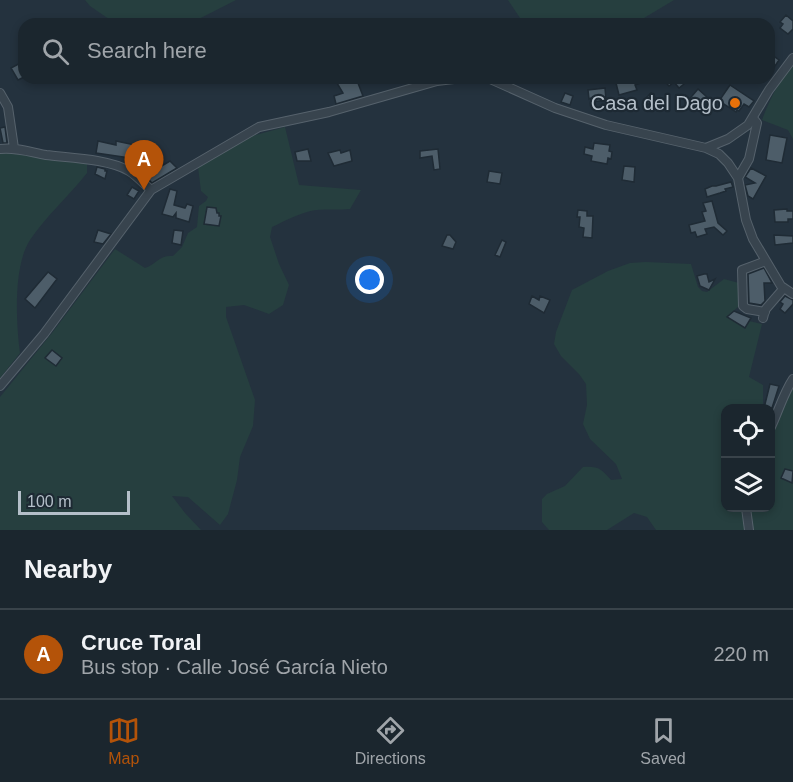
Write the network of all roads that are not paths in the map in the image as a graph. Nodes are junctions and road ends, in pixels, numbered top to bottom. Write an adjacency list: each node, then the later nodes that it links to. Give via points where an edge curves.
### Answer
1 (793, 58): 2 (street)
2 (775, 82)
3 (427, 84): 12 (street, via 259,127)
4 (501, 84): 9 (street, via 606,125)
5 (774, 84): 7 (street)
6 (0, 93): 8 (street, via 8,107)
7 (753, 118): 9 (street, via 728,139); 11 (street, via 757,123 749,159)
8 (14, 148): 10 (street); 12 (street, via 114,165 129,171)
9 (706, 148): 11 (street, via 719,154)
10 (0, 149)
11 (738, 178): 13 (street, via 746,220)
12 (151, 190): 17 (street, via 44,334)
13 (766, 261): 14 (street); 14 (street, via 742,270 743,306 764,315)
14 (784, 288): 15 (street)
15 (793, 294)
16 (793, 379): 18 (street)
17 (0, 386)
18 (775, 420)
19 (747, 512): 20 (street)
20 (749, 530)

